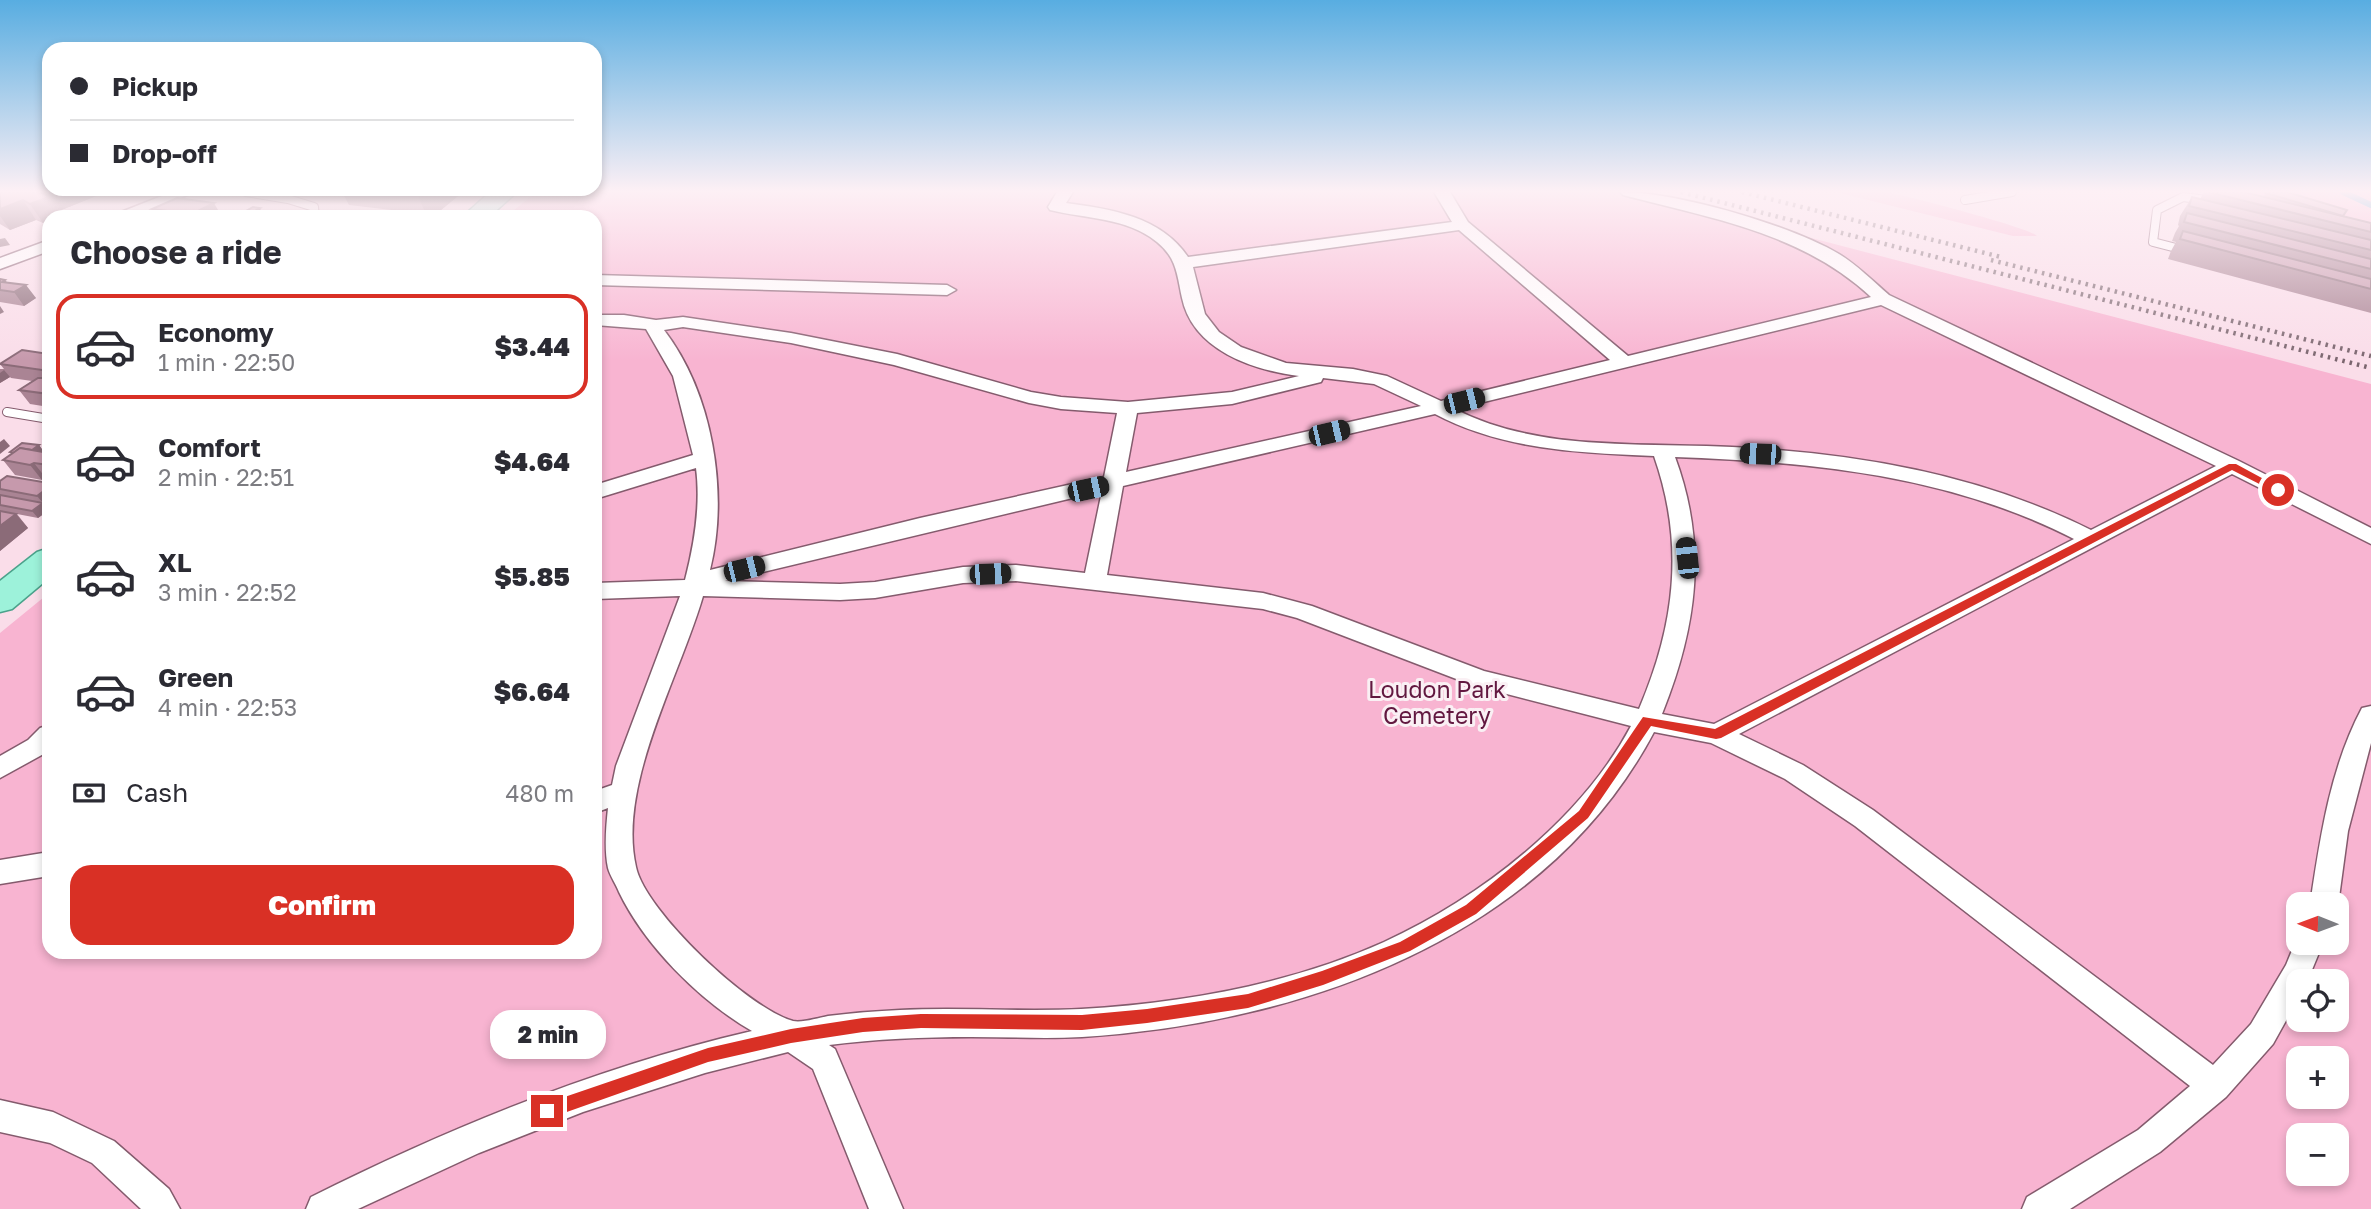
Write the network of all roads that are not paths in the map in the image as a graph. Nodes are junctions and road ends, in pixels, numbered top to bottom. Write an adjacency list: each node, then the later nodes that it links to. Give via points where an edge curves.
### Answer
1 (40, 248): 9 (street)
2 (1172, 248): 8 (street)
3 (1291, 248): 8 (street)
4 (1490, 248): 15 (street)
5 (1812, 248): 12 (street, via 1845,266)
6 (2177, 248): 7 (lane)
7 (2191, 252)
8 (1184, 263): 16 (street, via 1196,314 1217,340 1272,366)
9 (0, 264)
10 (602, 280): 11 (street)
11 (947, 290)
12 (1883, 299): 15 (street); 23 (street)
13 (602, 320): 14 (street)
14 (656, 325): 17 (street, via 683,322 791,338 897,360 1029,397); 22 (street, via 691,400)
15 (1625, 363): 18 (street)
16 (1331, 373): 17 (street, via 1232,398); 18 (street, via 1383,381)
17 (1128, 408): 24 (street)
18 (1437, 408): 21 (street, via 1489,431 1536,441); 24 (street)
19 (7, 412): 20 (lane)
20 (42, 418)
21 (1663, 452): 27 (street, via 1760,454 1892,471 2020,506); 34 (street, via 1676,483 1687,558 1677,627)
22 (704, 459): 25 (street); 30 (street, via 709,493)
23 (2232, 466): 26 (street); 27 (street)
24 (1112, 483): 29 (street); 30 (street, via 719,575)
25 (602, 490)
26 (2371, 537)
27 (2093, 540): 35 (street)
28 (42, 566): 32 (main road)
29 (1094, 583): 30 (street, via 1016,573 963,575 840,592); 34 (street, via 1263,601 1481,679)
30 (695, 588): 31 (street); 38 (street)
31 (602, 591)
32 (0, 600)
33 (2371, 715): 42 (street, via 2357,746 2335,831)
34 (1648, 721): 35 (street); 44 (street, via 1583,815 1471,910 1405,946 1323,978 1248,1001 1094,1021 921,1021)
35 (1716, 734): 45 (street, via 1794,772 1864,818)
36 (42, 743): 37 (street)
37 (0, 768)
38 (623, 792): 39 (street); 44 (street, via 619,829 622,869 642,910 677,953 742,1009)
39 (602, 800)
40 (42, 865): 41 (street)
41 (0, 872)
42 (2326, 892)
43 (2304, 956): 45 (street, via 2262,1034)
44 (791, 1036): 48 (street, via 708,1055 590,1094 481,1135); 49 (street, via 824,1059)
45 (2215, 1086): 50 (street, via 2149,1141)
46 (0, 1116): 47 (street, via 53,1128 103,1152)
47 (163, 1209)
48 (323, 1209)
49 (886, 1209)
50 (2039, 1209)

